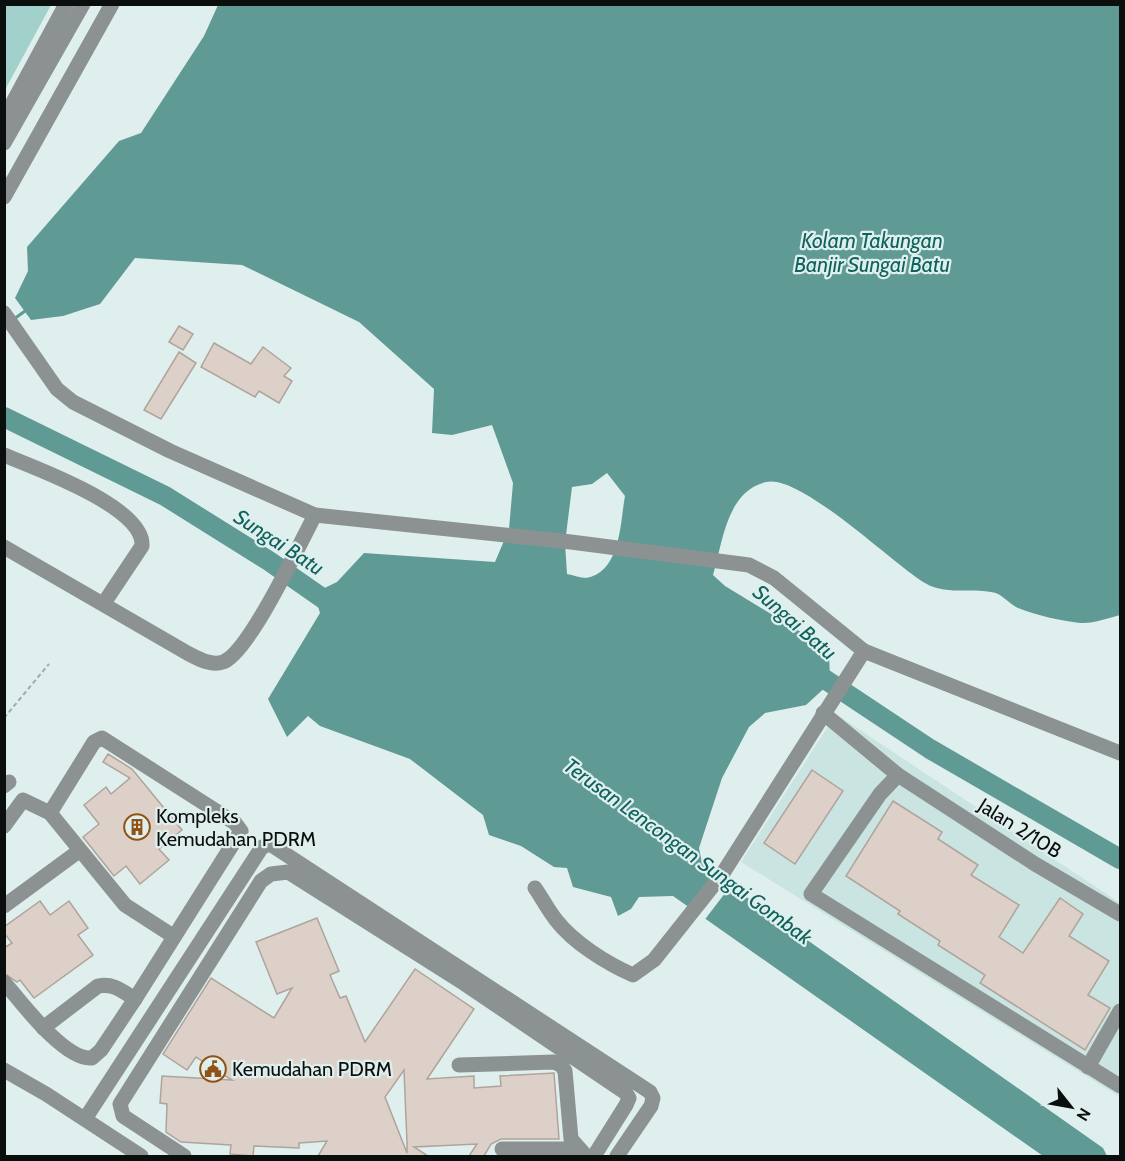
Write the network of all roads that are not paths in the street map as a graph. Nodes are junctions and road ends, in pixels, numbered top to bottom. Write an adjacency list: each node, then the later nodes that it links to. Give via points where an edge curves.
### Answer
1 (66, 4): 4 (street)
2 (83, 4): 5 (street)
3 (112, 4): 6 (street)
4 (4, 119)
5 (4, 143)
6 (4, 197)
7 (4, 313): 9 (street, via 57,389 87,411)
8 (4, 454): 11 (street, via 103,500 122,512 138,532 142,546)
9 (315, 515): 11 (street, via 238,653 221,663 202,661); 12 (street, via 749,565 765,572)
10 (4, 547): 11 (street)
11 (104, 603)
12 (864, 651): 13 (street); 14 (street)
13 (826, 708): 15 (street, Jalan 2/10B); 19 (street, via 723,873 654,960 633,975 576,939 556,920)
14 (1120, 753)
15 (898, 775): 21 (street, Jalan 2/10B); 28 (street, via 880,794 811,894)
16 (50, 813): 17 (street, via 23,800); 18 (street); 22 (street, via 94,742 102,738 236,822 241,831)
17 (4, 826)
18 (79, 851): 20 (street); 22 (street, via 125,905)
19 (535, 888)
20 (5, 905)
21 (1120, 914)
22 (173, 936): 24 (street)
23 (4, 982): 26 (street)
24 (135, 999): 26 (street, via 117,987 98,986); 26 (street, via 92,1058 69,1049)
25 (1120, 1011): 28 (street)
26 (43, 1028)
27 (459, 1065): 33 (street, via 561,1065 565,1071 571,1139)
28 (1088, 1067): 30 (street)
29 (4, 1070): 31 (street)
30 (1120, 1086)
31 (85, 1119): 34 (street); 37 (street, via 262,847 270,844 650,1092 651,1106)
32 (502, 1149): 33 (street)
33 (582, 1153)
34 (141, 1156)
35 (184, 1156): 36 (street, via 123,1116 120,1104 261,881 288,872 626,1093 626,1105)
36 (594, 1156)
37 (617, 1156)

